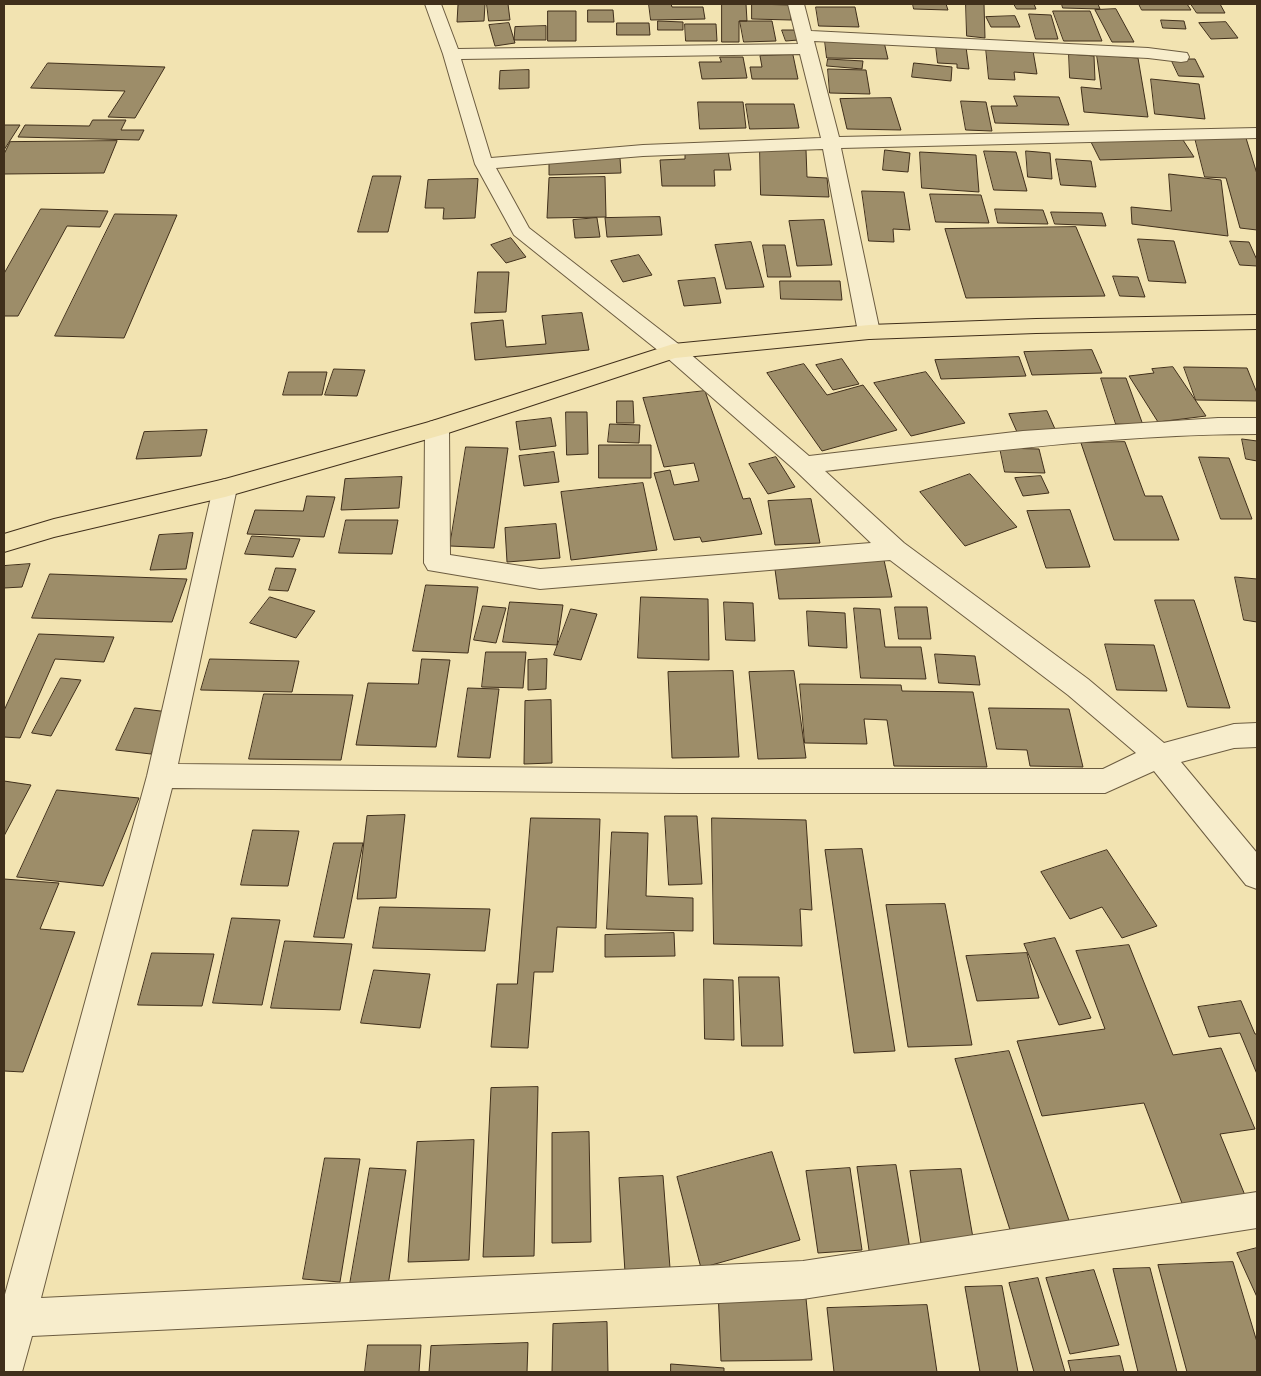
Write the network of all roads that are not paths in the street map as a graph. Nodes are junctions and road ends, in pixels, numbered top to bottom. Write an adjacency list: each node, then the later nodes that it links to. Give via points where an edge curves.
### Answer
1 (433, 4): 4 (street)
2 (796, 4): 3 (street)
3 (806, 42): 4 (street); 5 (street); 7 (street)
4 (451, 54): 8 (street)
5 (1181, 56)
6 (1257, 133): 7 (street)
7 (831, 142): 8 (street, via 640,150); 10 (street)
8 (484, 164): 11 (street, via 521,231)
9 (1257, 322): 10 (main road)
10 (869, 332): 11 (main road)
11 (673, 351): 13 (main road); 14 (street)
12 (1257, 426): 14 (street, via 1023,439)
13 (437, 428): 15 (main road); 17 (street, via 436,564 540,579)
14 (804, 465): 17 (street)
15 (225, 488): 16 (main road); 20 (street)
16 (4, 543)
17 (895, 550): 19 (street, via 1078,687)
18 (1257, 735): 19 (street, via 1234,736)
19 (1159, 756): 20 (street, via 1105,781); 21 (street)
20 (161, 776): 23 (street)
21 (1257, 875)
22 (1257, 1210): 23 (street, via 803,1280)
23 (17, 1318): 24 (street)
24 (4, 1368)

